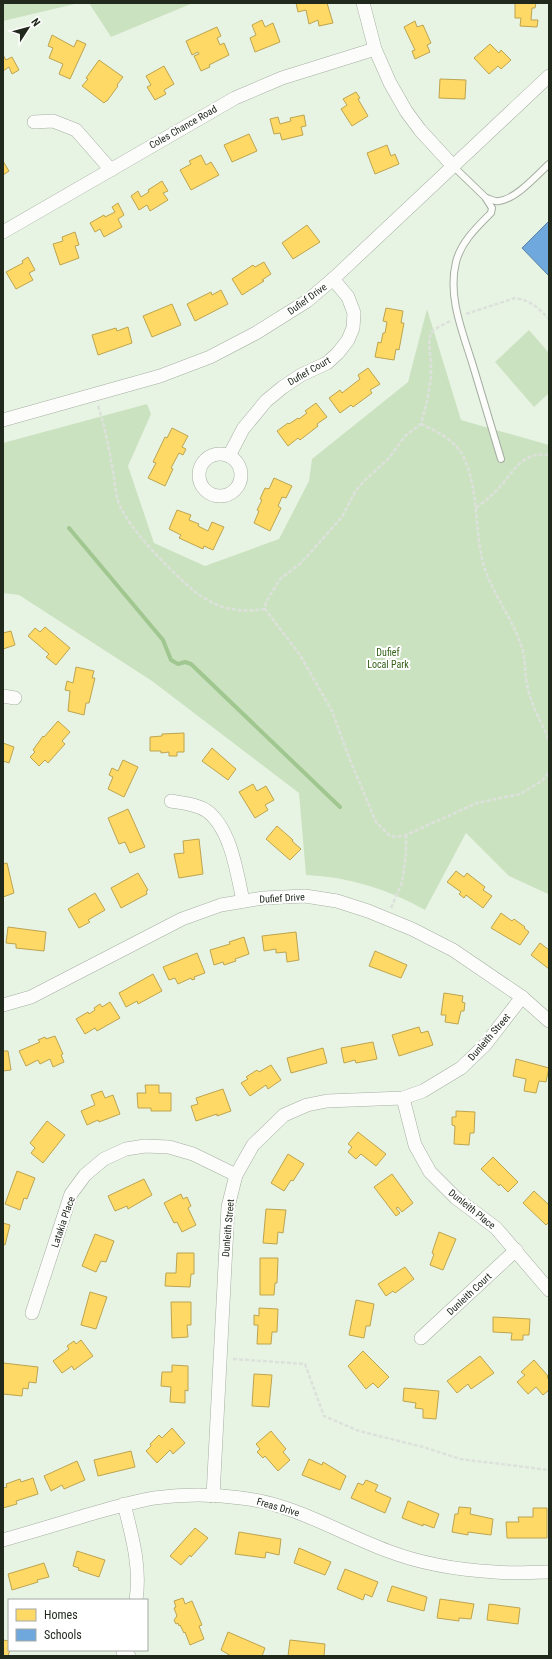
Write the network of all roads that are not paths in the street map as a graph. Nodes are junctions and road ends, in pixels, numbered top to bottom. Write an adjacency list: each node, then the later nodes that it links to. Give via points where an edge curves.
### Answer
1 (363, 3): 2 (street)
2 (375, 49): 6 (street, via 406,111); 7 (street, Coles Chance Road, via 282,78 235,98)
3 (549, 76): 6 (street, Dufief Drive)
4 (34, 122): 7 (street, via 52,121 76,130)
5 (549, 164): 8 (lane, via 523,188 510,196 499,201)
6 (453, 166): 8 (lane); 10 (street, Dufief Drive)
7 (110, 170): 9 (street, Coles Chance Road)
8 (485, 197): 13 (lane, via 492,208 460,249 456,261 453,292 458,318)
9 (3, 232)
10 (333, 279): 11 (street, Dufief Drive, via 307,301 256,333 210,357 160,376); 12 (street, Dufief Court, via 348,297 354,313 353,328 348,340 327,364 301,375 266,400 243,429)
11 (3, 420)
12 (229, 456)
13 (501, 459)
14 (171, 801): 15 (street, via 188,803 206,811 219,824 231,848)
15 (244, 901): 16 (street, Dufief Drive, via 305,896 337,901 386,918 453,950); 17 (street, Dufief Drive, via 221,905 182,919 31,997)
16 (522, 997): 18 (street, Dufief Drive); 19 (street, Dunleith Street, via 485,1045 461,1068 423,1091)
17 (3, 1005)
18 (549, 1022)
19 (403, 1098): 20 (street, Dunleith Street, via 327,1100 284,1115 253,1145); 21 (street, Dunleith Place, via 415,1145 430,1172 456,1198 496,1228)
20 (236, 1175): 23 (street, Latakia Place, via 194,1154 169,1147 145,1146 126,1149 104,1159 85,1176 72,1194); 25 (street, Dunleith Street, via 228,1207)
21 (516, 1250): 22 (street, Dunleith Place); 24 (street, Dunleith Court)
22 (549, 1290)
23 (32, 1313)
24 (421, 1338)
25 (213, 1496): 26 (street, Freas Drive, via 185,1495); 28 (street, Freas Drive, via 278,1505 388,1551 421,1561 496,1573)
26 (124, 1504): 27 (street, Freas Drive); 29 (street, via 136,1556)
27 (3, 1540)
28 (549, 1572)
29 (136, 1599)

